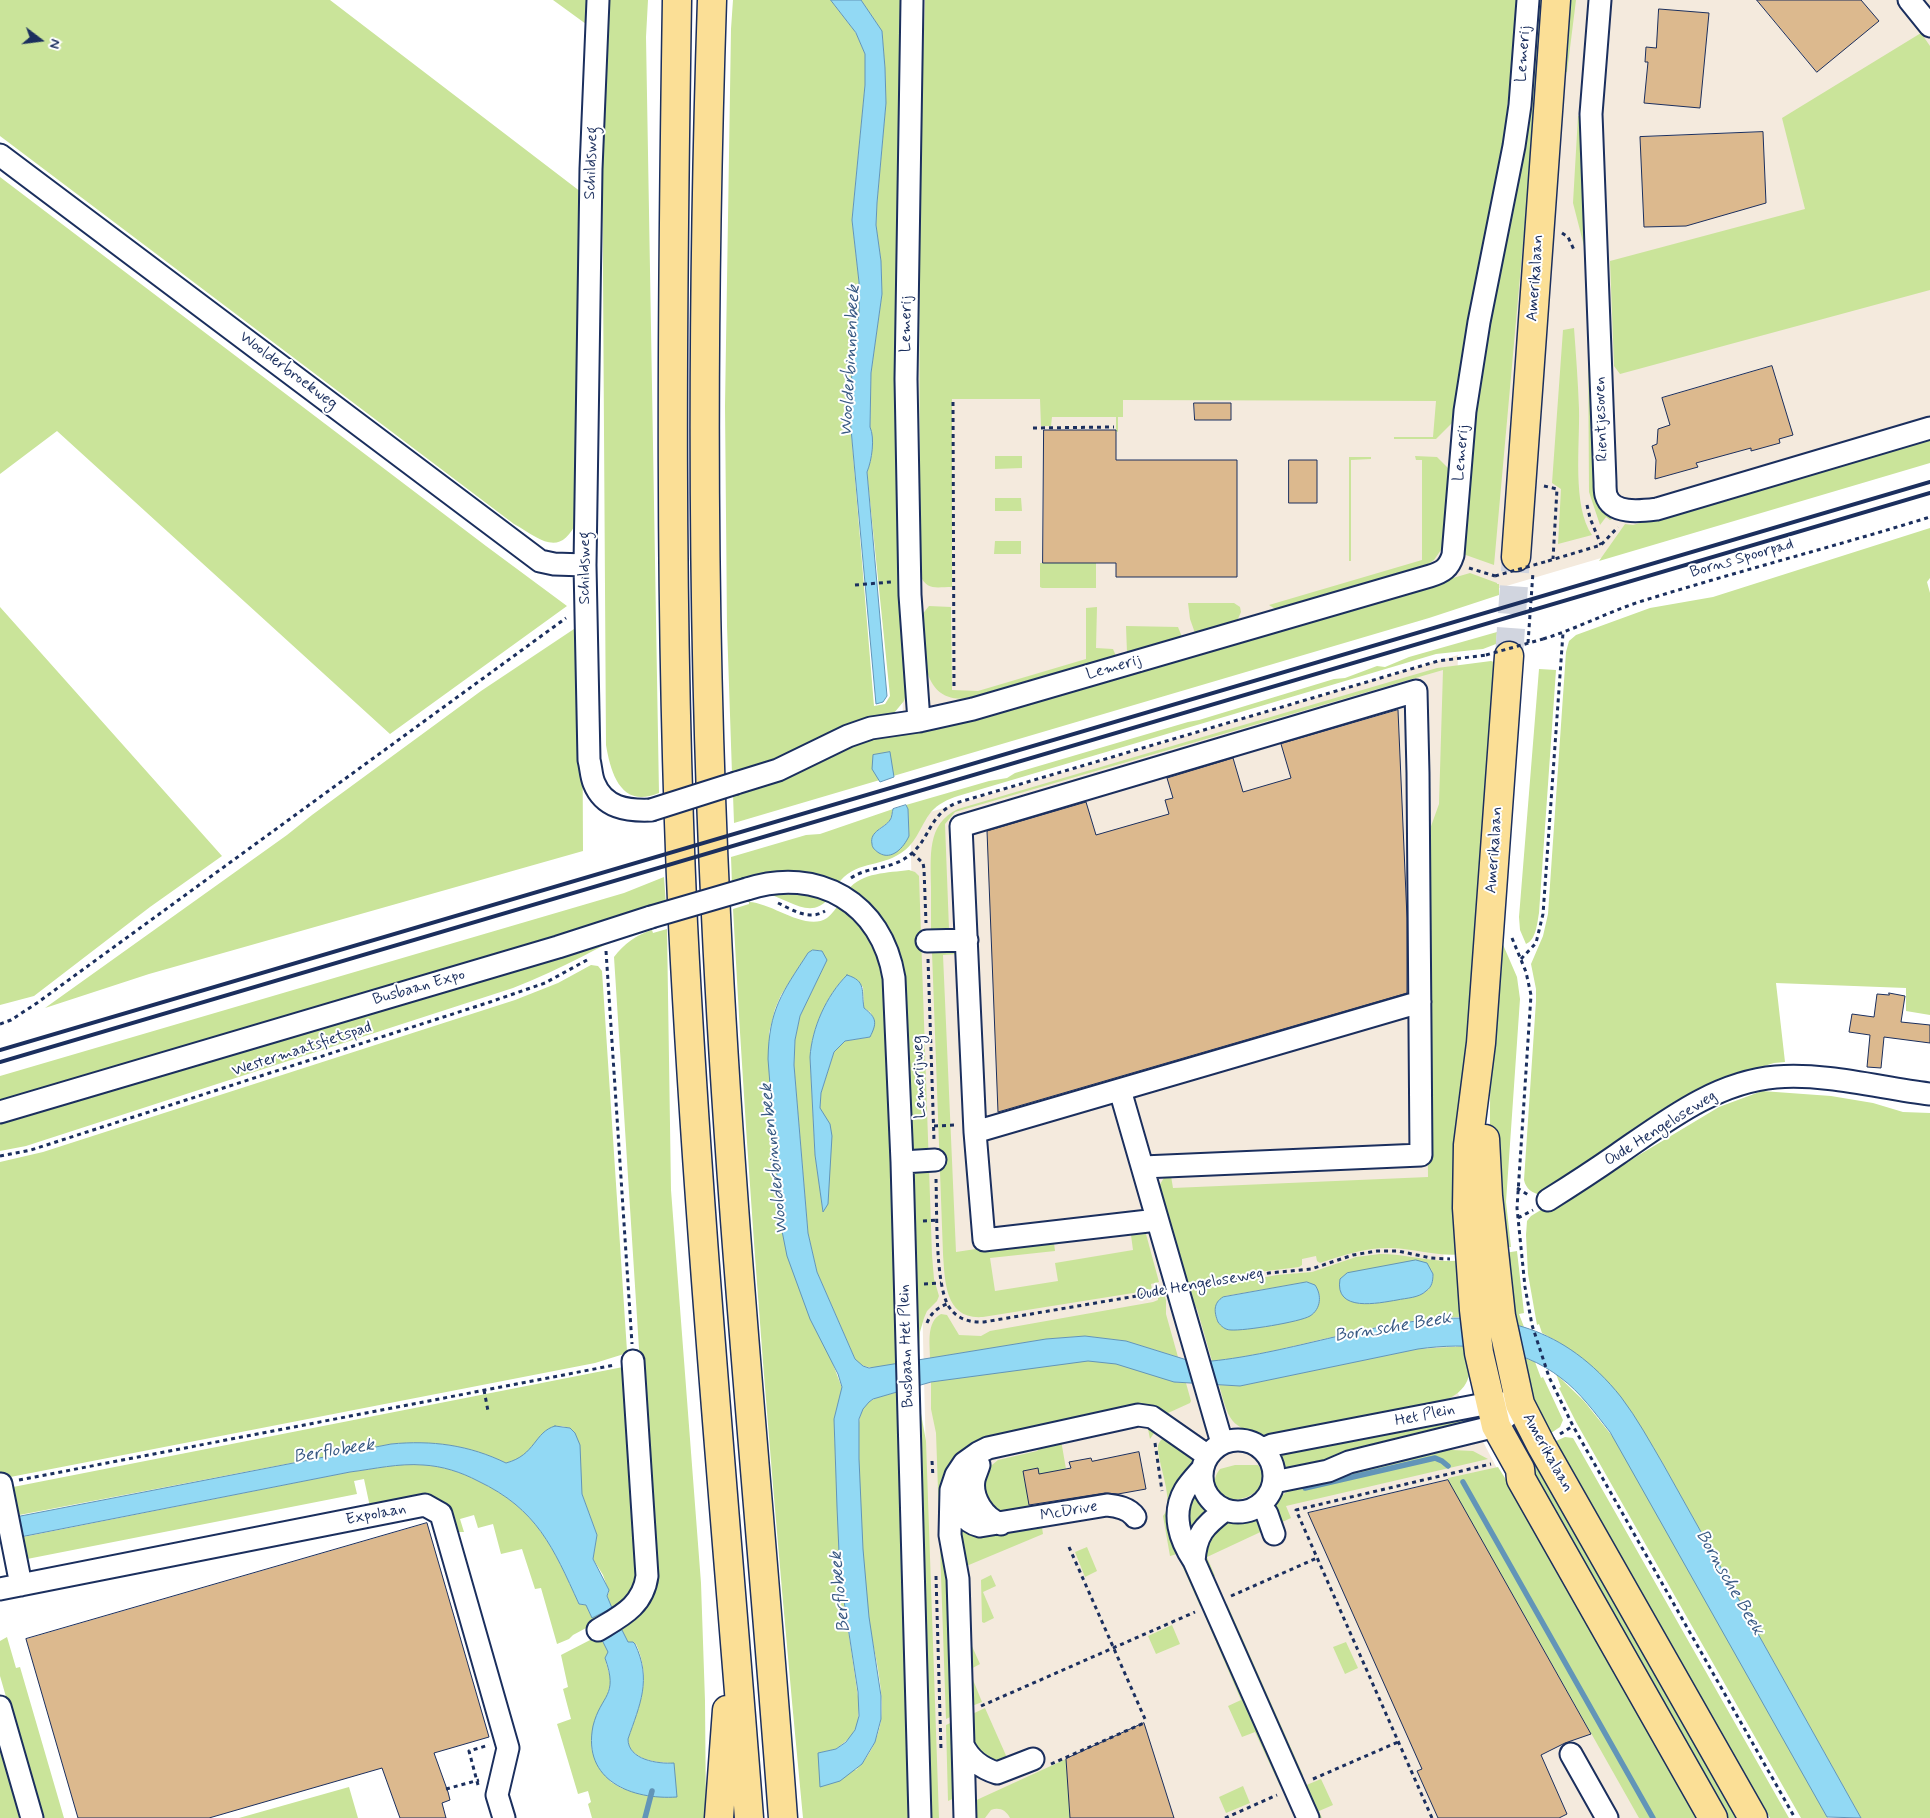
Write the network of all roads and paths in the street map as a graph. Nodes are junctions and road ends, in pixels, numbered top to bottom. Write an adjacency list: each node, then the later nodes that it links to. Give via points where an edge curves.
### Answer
1 (598, 0): 21 (street, Schildsweg, via 591,169)
2 (676, 0): 82 (main road, via 672,353 678,763 709,1336)
3 (712, 0): 100 (main road, via 705,370 709,766 724,1073)
4 (912, 0): 28 (street, Lemerij, via 906,378 910,595)
5 (1528, 0): 20 (street, Lemerij, via 1520,105 1465,411)
6 (1556, 0): 18 (main road, Amerikalaan)
7 (1600, 0): 14 (street, Rientjesoven, via 1591,114 1605,482 1606,496 1611,503 1623,510 1656,509)
8 (1909, 0): 9 (street)
9 (1930, 26)
10 (0, 155): 21 (street, Woolderbroekweg, via 540,561)
11 (953, 402): 27 (path)
12 (1114, 427): 13 (path)
13 (1033, 428)
14 (1930, 428)
15 (1539, 484): 19 (path, via 1557,489)
16 (1930, 517): 25 (path, Borns Spoorpad, via 1636,603)
17 (1601, 545): 19 (path)
18 (1516, 557)
19 (1553, 559): 20 (path, bridge, via 1495,576)
20 (1450, 565): 28 (street, Lemerij, via 1430,576 973,709)
21 (585, 566): 24 (street, Schildsweg)
22 (877, 583): 23 (path)
23 (855, 585)
24 (586, 610): 28 (street, Schildsweg, bridge, via 589,760 594,783 604,799 622,809 651,810 778,770 871,728); 36 (path, via 571,614 37,1003)
25 (1563, 633): 26 (path, bridge); 107 (path, via 1543,914 1536,942 1521,959 1532,995 1516,1200 1532,1325 1549,1377 1573,1426)
26 (1497, 656): 37 (main road, Amerikalaan)
27 (954, 689)
28 (919, 721)
29 (912, 853): 32 (path, Lemerijweg, via 923,863)
30 (839, 893): 40 (street, Busbaan Expo, bridge, via 796,881 771,882); 44 (street, Busbaan Het Plein, via 872,923 881,935 892,963)
31 (967, 940): 32 (street); 35 (street, via 961,826 1416,691); 41 (street)
32 (927, 941): 43 (path, Lemerijweg)
33 (598, 954): 54 (path, via 606,950)
34 (591, 958): 42 (path, Westermaatsfietspad, via 544,983 504,998 31,1150)
35 (1420, 1002): 38 (street); 45 (street, via 1421,1155)
36 (0, 1024)
37 (1481, 1043): 56 (main road, Amerikalaan, via 1487,1187 1501,1316); 58 (main road, Amerikalaan, via 1468,1145 1468,1223 1479,1353)
38 (1120, 1090): 41 (street); 45 (street)
39 (1930, 1094): 46 (street, Oude Hengeloseweg, via 1822,1078 1775,1077 1732,1086 1684,1110)
40 (0, 1112)
41 (974, 1132): 48 (street, via 984,1240)
42 (0, 1156)
43 (935, 1160): 44 (street); 47 (path, Lemerijweg)
44 (902, 1162): 101 (street, Busbaan Het Plein)
45 (1143, 1167): 48 (street)
46 (1548, 1200)
47 (938, 1220): 49 (path); 52 (path, Lemerijweg, via 940,1278)
48 (1157, 1220): 51 (street)
49 (922, 1221)
50 (1458, 1258): 51 (path, Oude Hengeloseweg, via 1381,1251 1311,1269)
51 (1177, 1288): 52 (path, Oude Hengeloseweg, via 978,1323 960,1317); 64 (street, via 1207,1391)
52 (947, 1304): 53 (path, via 932,1314)
53 (926, 1327)
54 (633, 1361): 55 (path); 83 (street, via 647,1576 644,1590 631,1609)
55 (484, 1390): 57 (path); 68 (path)
56 (1520, 1404): 58 (street, Het Plein); 106 (main road, Amerikalaan)
57 (488, 1411)
58 (1493, 1414): 61 (street, Het Plein); 62 (street, Het Plein, via 1272,1445); 66 (main road, Amerikalaan, via 1520,1469)
59 (1165, 1426): 60 (street, via 1152,1417 1138,1415); 64 (street); 70 (path, via 1154,1446)
60 (1044, 1435): 73 (street, McDrive, via 1032,1448 987,1458 969,1473 960,1485 958,1495 958,1506 965,1517 975,1525 983,1526 1106,1505 1126,1510); 86 (street, via 978,1453 964,1463 952,1484 950,1535 958,1579)
61 (1460, 1435): 66 (street, Het Plein, via 1496,1449 1508,1470); 67 (street, Het Plein, via 1349,1462 1328,1471)
62 (1263, 1449): 64 (street, via 1245,1440 1233,1440); 67 (street, via 1272,1462)
63 (932, 1456): 69 (path)
64 (1211, 1456): 72 (street, via 1203,1484 1207,1495); 77 (street, via 1184,1492 1179,1513 1181,1536)
65 (1443, 1475): 76 (path, via 1296,1510)
66 (1521, 1479): 105 (main road, Amerikalaan)
67 (1274, 1482): 71 (street, via 1271,1492)
68 (2, 1484): 79 (street)
69 (933, 1486)
70 (1163, 1496)
71 (1260, 1505): 72 (street, via 1243,1512); 74 (street)
72 (1225, 1510): 77 (street, via 1203,1530 1196,1545)
73 (1134, 1517)
74 (1274, 1534)
75 (1069, 1547): 84 (path)
76 (1317, 1558): 81 (path); 104 (path)
77 (1194, 1561): 81 (street)
78 (936, 1576): 88 (path)
79 (21, 1585): 80 (street, Expolaan); 93 (street, Expolaan, via 425,1505 441,1514 508,1748)
80 (0, 1589)
81 (1213, 1604): 84 (path); 103 (street)
82 (733, 1614): 98 (main road); 99 (main road)
83 (598, 1630)
84 (1114, 1648): 86 (path); 87 (path)
85 (0, 1707): 96 (street)
86 (962, 1715): 88 (path); 89 (street)
87 (1146, 1719)
88 (940, 1724): 90 (path)
89 (963, 1745): 92 (street, via 968,1756 997,1774); 102 (street)
90 (941, 1753)
91 (1571, 1754): 95 (street)
92 (1033, 1759)
93 (502, 1773): 94 (path); 97 (street, Expolaan, via 497,1796)
94 (446, 1789)
95 (1601, 1816)
96 (32, 1818)
97 (504, 1818)
98 (719, 1818)
99 (748, 1818)
100 (784, 1818)
101 (920, 1818)
102 (965, 1818)
103 (1308, 1818)
104 (1432, 1818)
105 (1713, 1818)
106 (1753, 1818)
107 (1795, 1818)

